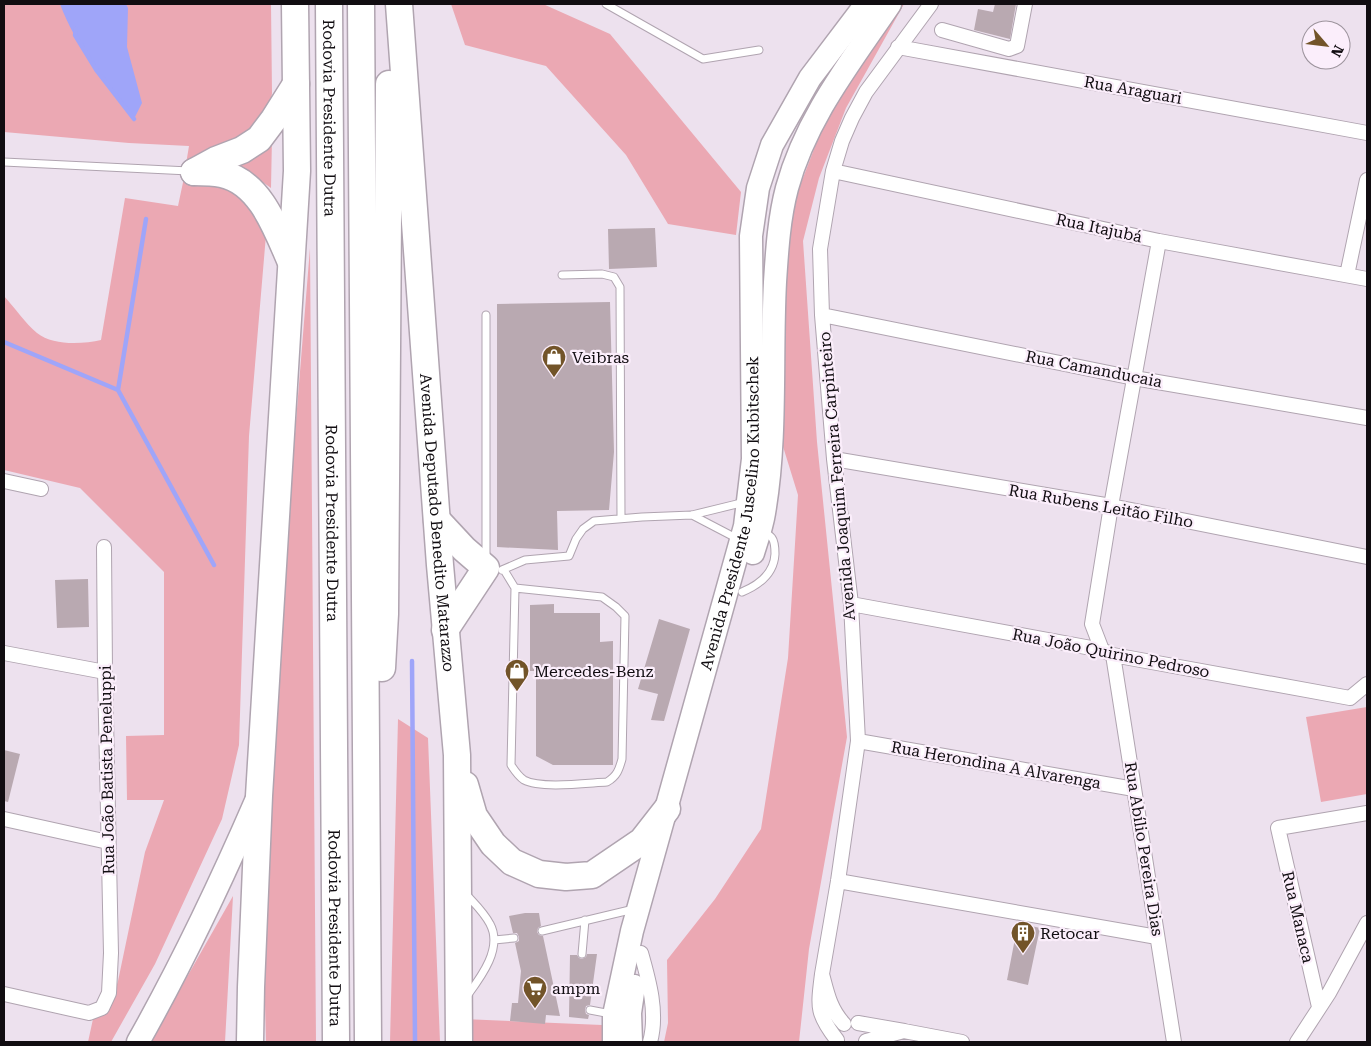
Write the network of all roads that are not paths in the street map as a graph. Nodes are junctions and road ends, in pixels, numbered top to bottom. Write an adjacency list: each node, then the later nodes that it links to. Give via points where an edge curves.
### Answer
1 (295, 4): 14 (highway)
2 (329, 4): 80 (highway, Rodovia Presidente Dutra)
3 (360, 4): 59 (highway, Rodovia Presidente Dutra)
4 (389, 4): 59 (highway, via 385,614)
5 (400, 4): 36 (highway, Avenida Deputado Benedito Matarazzo)
6 (606, 4): 13 (lane, via 703,59)
7 (866, 4): 32 (main road, Avenida Presidente Juscelino Kubitschek, via 810,78 772,145 758,188 751,236 753,459)
8 (890, 4): 37 (main road, Avenida Presidente Juscelino Kubitschek, via 828,95 804,138 787,189 778,244 772,329 771,452 764,513)
9 (931, 4): 12 (street, Avenida Joaquim Ferreira Carpinteiro)
10 (1025, 4): 11 (street, via 1017,46 1009,50)
11 (942, 30)
12 (898, 47): 15 (street, Rua Araguari); 18 (street, Avenida Joaquim Ferreira Carpinteiro, via 852,118)
13 (759, 50)
14 (296, 84): 17 (highway, via 259,139 242,150); 21 (highway, via 297,171)
15 (1367, 134)
16 (4, 162): 17 (lane)
17 (185, 171): 21 (highway, via 223,174 251,189 272,222)
18 (833, 171): 20 (street, Rua Itajubá); 26 (street, Avenida Joaquim Ferreira Carpinteiro, via 820,249)
19 (1367, 180): 23 (street)
20 (1159, 241): 23 (street, Rua Itajubá); 27 (street, Rua Abílio Pereira Dias)
21 (292, 265): 51 (highway)
22 (562, 275): 35 (lane, via 602,274 614,277 620,287)
23 (1347, 275): 24 (street, Rua Itajubá)
24 (1367, 279)
25 (486, 315): 40 (lane)
26 (822, 315): 27 (street, Rua Camanducaia); 29 (street, Avenida Joaquim Ferreira Carpinteiro)
27 (1134, 378): 28 (street, Rua Camanducaia); 33 (street, Rua Abílio Pereira Dias)
28 (1367, 418)
29 (834, 459): 33 (street, Rua Rubens Leitão Filho); 42 (street, Avenida Joaquim Ferreira Carpinteiro)
30 (4, 481): 31 (street)
31 (41, 489)
32 (748, 502): 34 (lane); 37 (main road, Avenida Presidente Juscelino Kubitschek)
33 (1110, 506): 39 (street, Rua Rubens Leitão Filho); 45 (street, Rua Abílio Pereira Dias, via 1092,624)
34 (692, 515): 35 (lane); 37 (lane)
35 (621, 518): 40 (lane, via 594,521 576,539 570,556 525,560)
36 (437, 520): 40 (highway, via 464,549); 43 (highway, Avenida Deputado Benedito Matarazzo)
37 (749, 531): 52 (main road, Avenida Presidente Juscelino Kubitschek); 66 (main road, Avenida Presidente Juscelino Kubitschek, via 742,592)
38 (104, 547): 46 (street, Rua João Batista Peneluppi)
39 (1367, 557)
40 (495, 569): 41 (lane); 43 (highway)
41 (515, 588): 41 (lane, via 602,597 625,616 622,759 614,778 607,782 538,784 525,780 511,765)
42 (851, 604): 45 (street, Rua João Quirino Pedroso); 48 (street, Avenida Joaquim Ferreira Carpinteiro)
43 (445, 630): 49 (highway, Avenida Deputado Benedito Matarazzo)
44 (4, 652): 46 (street)
45 (1108, 653): 47 (street, Rua João Quirino Pedroso, via 1350,698); 50 (street, Rua Abílio Pereira Dias)
46 (104, 672): 55 (street, Rua João Batista Peneluppi)
47 (1367, 684)
48 (858, 741): 50 (street, Rua Herondina A Alvarenga); 56 (street, Avenida Joaquim Ferreira Carpinteiro)
49 (457, 755): 52 (highway, via 474,816 493,844 512,862 538,874 592,875 642,842); 57 (highway, Avenida Deputado Benedito Matarazzo)
50 (1134, 789): 63 (street, Rua Abílio Pereira Dias)
51 (259, 796): 78 (main road, via 209,907); 79 (highway)
52 (667, 809): 58 (main road, Avenida Presidente Juscelino Kubitschek)
53 (1367, 813): 71 (street, Rua Manaca, via 1278,828)
54 (4, 819): 55 (street)
55 (108, 842): 69 (street, Rua João Batista Peneluppi, via 111,954 109,994 102,1008 89,1013)
56 (838, 881): 63 (street); 68 (street, Avenida Joaquim Ferreira Carpinteiro)
57 (458, 886): 65 (lane, via 483,912); 70 (highway, Avenida Deputado Benedito Matarazzo)
58 (639, 907): 60 (lane); 73 (main road, Avenida Presidente Juscelino Kubitschek)
59 (368, 916): 81 (highway, Rodovia Presidente Dutra)
60 (585, 920): 62 (lane); 67 (lane)
61 (1367, 922): 71 (street, via 1329,993)
62 (542, 931)
63 (1157, 937): 87 (street, Rua Abílio Pereira Dias)
64 (514, 938): 65 (lane)
65 (494, 940): 70 (lane, via 490,959)
66 (641, 953): 84 (main road, Avenida Presidente Juscelino Kubitschek, via 630,1013); 85 (street, via 653,1014)
67 (582, 954)
68 (822, 974): 74 (street, Avenida Joaquim Ferreira Carpinteiro, via 835,1014); 76 (street, Avenida Joaquim Ferreira Carpinteiro, via 818,1005 823,1023)
69 (4, 994)
70 (459, 1006): 82 (highway, Avenida Deputado Benedito Matarazzo)
71 (1318, 1007): 88 (street)
72 (590, 1010): 73 (lane)
73 (614, 1015): 83 (main road, Avenida Presidente Juscelino Kubitschek)
74 (851, 1024): 75 (street); 76 (street, via 838,1030); 77 (street, Avenida Joaquim Ferreira Carpinteiro, via 866,1032)
75 (904, 1031): 77 (street); 86 (street)
76 (838, 1041)
77 (865, 1041)
78 (138, 1042)
79 (250, 1042)
80 (336, 1042)
81 (368, 1042)
82 (459, 1042)
83 (614, 1042)
84 (632, 1042)
85 (650, 1042)
86 (962, 1042)
87 (1174, 1042)
88 (1297, 1042)

